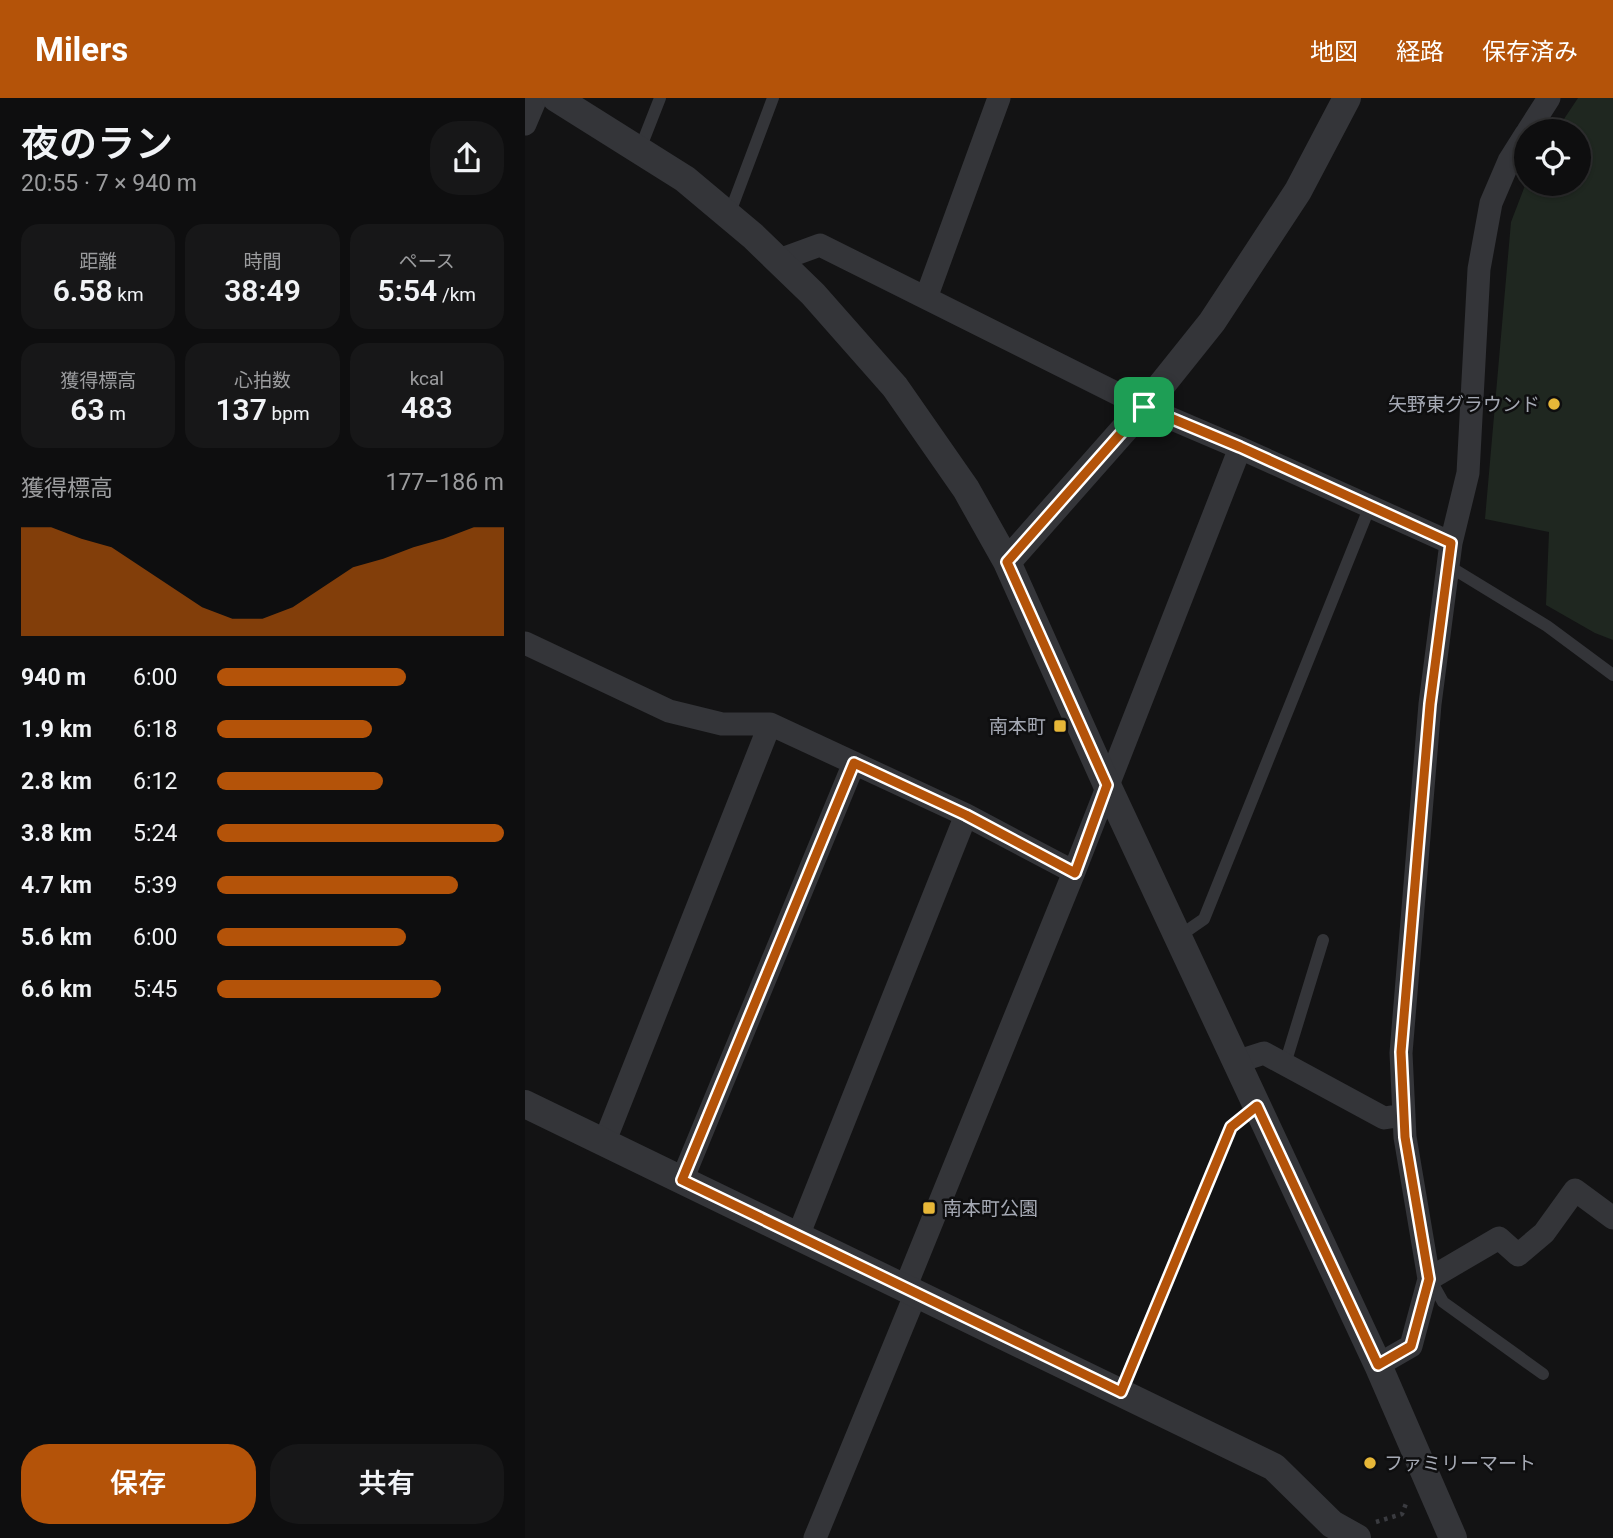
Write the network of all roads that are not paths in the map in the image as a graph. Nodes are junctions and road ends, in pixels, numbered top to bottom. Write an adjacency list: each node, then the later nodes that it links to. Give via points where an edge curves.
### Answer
1 (536, 98): 9 (street)
2 (556, 98): 10 (street)
3 (660, 98): 10 (lane)
4 (773, 98): 12 (lane)
5 (999, 98): 14 (street)
6 (1347, 98): 15 (street, via 1298,191 1241,278)
7 (1549, 98): 8 (street)
8 (1536, 119)
9 (525, 124)
10 (640, 149): 12 (street, via 685,178)
11 (1514, 153): 18 (street, via 1491,203 1479,269 1468,473)
12 (729, 216): 13 (street)
13 (779, 261): 14 (street, via 820,245); 19 (street, via 895,387 966,489)
14 (926, 298): 15 (street)
15 (1144, 407): 16 (street); 19 (street)
16 (1240, 447): 17 (street); 24 (street)
17 (1370, 506): 18 (street); 27 (lane, via 1204,919)
18 (1449, 554): 21 (lane); 33 (street, via 1430,704 1402,1039)
19 (1007, 562): 24 (street)
20 (525, 643): 22 (street, via 669,711 722,724)
21 (1613, 675)
22 (770, 724): 23 (street); 34 (street)
23 (854, 763): 25 (street); 35 (street)
24 (1107, 785): 26 (street); 27 (street)
25 (966, 815): 26 (street); 37 (street)
26 (1075, 873): 39 (street)
27 (1178, 937): 29 (street)
28 (1323, 940): 30 (lane)
29 (1236, 1062): 30 (street, via 1264,1053); 32 (street)
30 (1285, 1064): 33 (street, via 1384,1118)
31 (525, 1104): 34 (street)
32 (1257, 1106): 40 (street); 42 (lane, via 1231,1127)
33 (1404, 1115): 38 (street)
34 (604, 1143): 35 (street)
35 (682, 1180): 37 (street)
36 (1613, 1218): 38 (street, via 1575,1190 1544,1233 1518,1255 1499,1238)
37 (798, 1236): 39 (street)
38 (1429, 1279): 40 (street, via 1411,1346); 41 (lane, via 1443,1302)
39 (911, 1290): 42 (street); 44 (street)
40 (1378, 1365): 45 (street)
41 (1543, 1374)
42 (1121, 1392): 43 (street, via 1274,1467 1332,1524)
43 (1365, 1531)
44 (815, 1538)
45 (1453, 1538)

